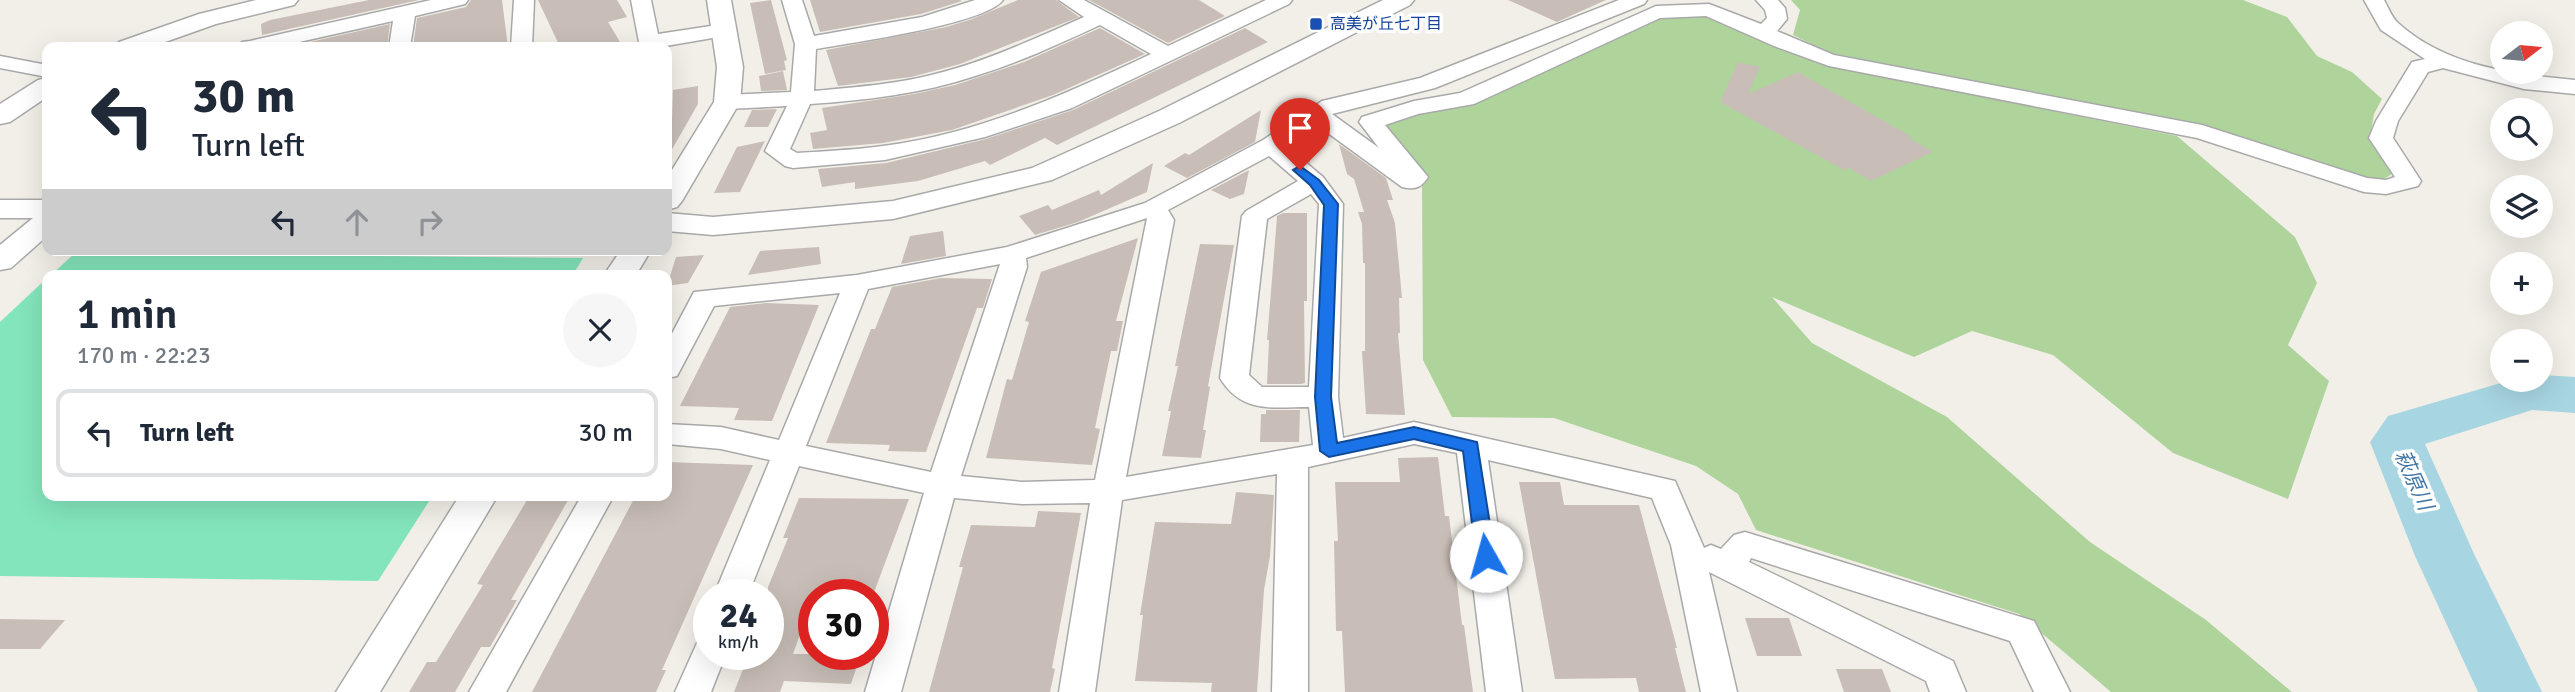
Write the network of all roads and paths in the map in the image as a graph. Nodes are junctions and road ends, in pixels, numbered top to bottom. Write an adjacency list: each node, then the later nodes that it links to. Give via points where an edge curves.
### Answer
1 (286, 0): 20 (street, via 208,19)
2 (458, 0): 15 (street)
3 (524, 0): 23 (street)
4 (641, 0): 24 (street)
5 (719, 0): 18 (street)
6 (792, 0): 26 (street)
7 (993, 0): 26 (street, via 911,25)
8 (1069, 0): 17 (street)
9 (1227, 0): 16 (street)
10 (1282, 0): 16 (street)
11 (1402, 0): 43 (street, via 1169,117 1042,174 893,210 713,226)
12 (1637, 0): 35 (street, via 1427,83 1330,106)
13 (1766, 0): 19 (street, via 1775,8 1777,19)
14 (2374, 0): 29 (street, via 2388,26)
15 (405, 12): 21 (street); 22 (street)
16 (1255, 13): 27 (street)
17 (1101, 17): 27 (street); 33 (street, via 946,78 874,92)
18 (724, 30): 25 (street); 34 (street, via 730,67)
19 (1765, 33): 29 (street, via 1829,60 2202,131 2334,177 2386,187 2409,181 2381,138 2387,121 2420,67); 35 (street, via 1709,10 1656,12 1466,99 1370,122 1416,177 1410,182)
20 (142, 42)
21 (283, 42)
22 (401, 42)
23 (522, 42)
24 (650, 42)
25 (661, 42)
26 (806, 44): 33 (street)
27 (1166, 53): 33 (street, via 1064,103 977,132 885,153 793,161 777,151)
28 (0, 62): 30 (street)
29 (2443, 62): 31 (street, via 2524,82)
30 (42, 70)
31 (2575, 87)
32 (42, 89): 36 (street)
33 (802, 98): 34 (street)
34 (727, 102): 39 (street)
35 (1317, 114): 37 (street)
36 (0, 116)
37 (1270, 145): 38 (street); 40 (street)
38 (1314, 183): 49 (street, via 1331,204); 49 (street, via 1255,216 1234,379 1255,397)
39 (672, 193)
40 (1154, 208): 45 (street); 56 (street, via 1161,220)
41 (0, 209): 42 (street)
42 (42, 209)
43 (672, 222)
44 (42, 225): 46 (street)
45 (1012, 254): 47 (street); 55 (street, via 1014,267)
46 (0, 261)
47 (857, 283): 48 (street, via 704,298); 52 (street)
48 (672, 359)
49 (1323, 397): 53 (street)
50 (672, 434): 52 (street)
51 (1471, 446): 53 (street, via 1414,433); 59 (street, via 1664,489); 69 (street)
52 (788, 451): 55 (street); 61 (street)
53 (1329, 451): 54 (street)
54 (1293, 460): 56 (street); 68 (street)
55 (942, 486): 56 (street, via 1022,493); 66 (street)
56 (1108, 491): 67 (street)
57 (476, 501): 63 (street)
58 (595, 501): 64 (street)
59 (1687, 545): 60 (street); 70 (street)
60 (1726, 565): 71 (street, via 1940,671); 72 (street, via 1745,544 2022,631)
61 (738, 579)
62 (702, 670): 65 (street)
63 (357, 692)
64 (486, 692)
65 (693, 692)
66 (883, 692)
67 (1077, 692)
68 (1290, 692)
69 (1504, 692)
70 (1719, 692)
71 (1948, 692)
72 (2052, 692)

